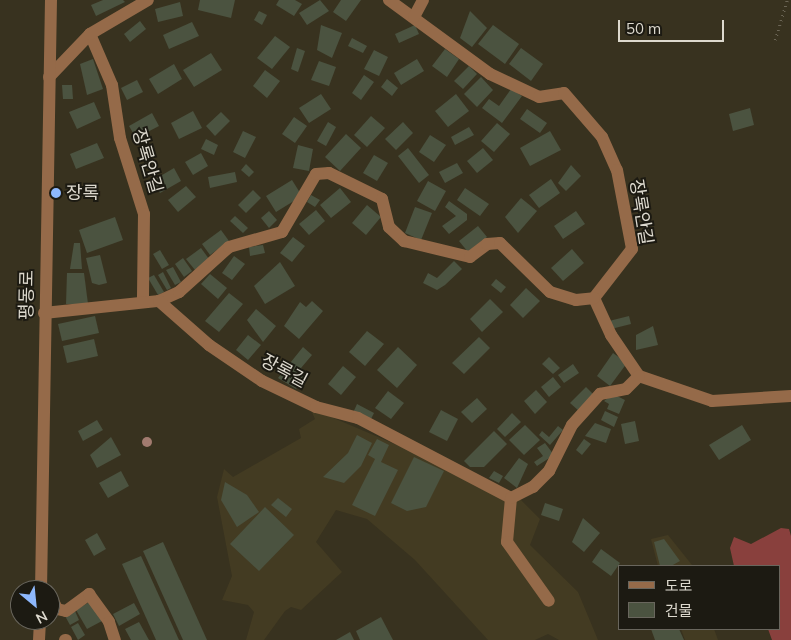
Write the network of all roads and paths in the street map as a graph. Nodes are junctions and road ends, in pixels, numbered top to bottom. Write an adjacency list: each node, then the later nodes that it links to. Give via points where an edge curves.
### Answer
1 (51, 0): 9 (street, 평동로)
2 (148, 0): 7 (street)
3 (389, 0): 6 (street, 장록안길)
4 (422, 0): 6 (street)
5 (787, 0): 8 (path)
6 (414, 17): 10 (street, 장록안길, via 490,74 539,97 564,93 602,137 617,170 632,250)
7 (90, 34): 9 (street); 12 (street, 장록안길, via 112,85 120,138 144,214)
8 (775, 40)
9 (49, 77): 13 (street, 평동로)
10 (594, 298): 11 (street, via 576,300 550,292 500,243 487,244 470,257 404,241 389,227 382,200 329,173 316,174 282,232 229,247 185,287); 14 (street, via 611,335)
11 (158, 301): 12 (street); 16 (street, 장록길, via 209,345 262,381 316,407 358,418)
12 (144, 302): 13 (street)
13 (44, 313): 17 (street, 평동로)
14 (639, 376): 15 (street, via 712,401); 16 (street, via 626,389 600,394 572,425 549,471 533,487)
15 (791, 396)
16 (511, 498): 18 (street, via 506,542)
17 (43, 580)
18 (549, 601)
19 (60, 610): 20 (street, via 66,611 89,594 109,622)
20 (115, 640)

